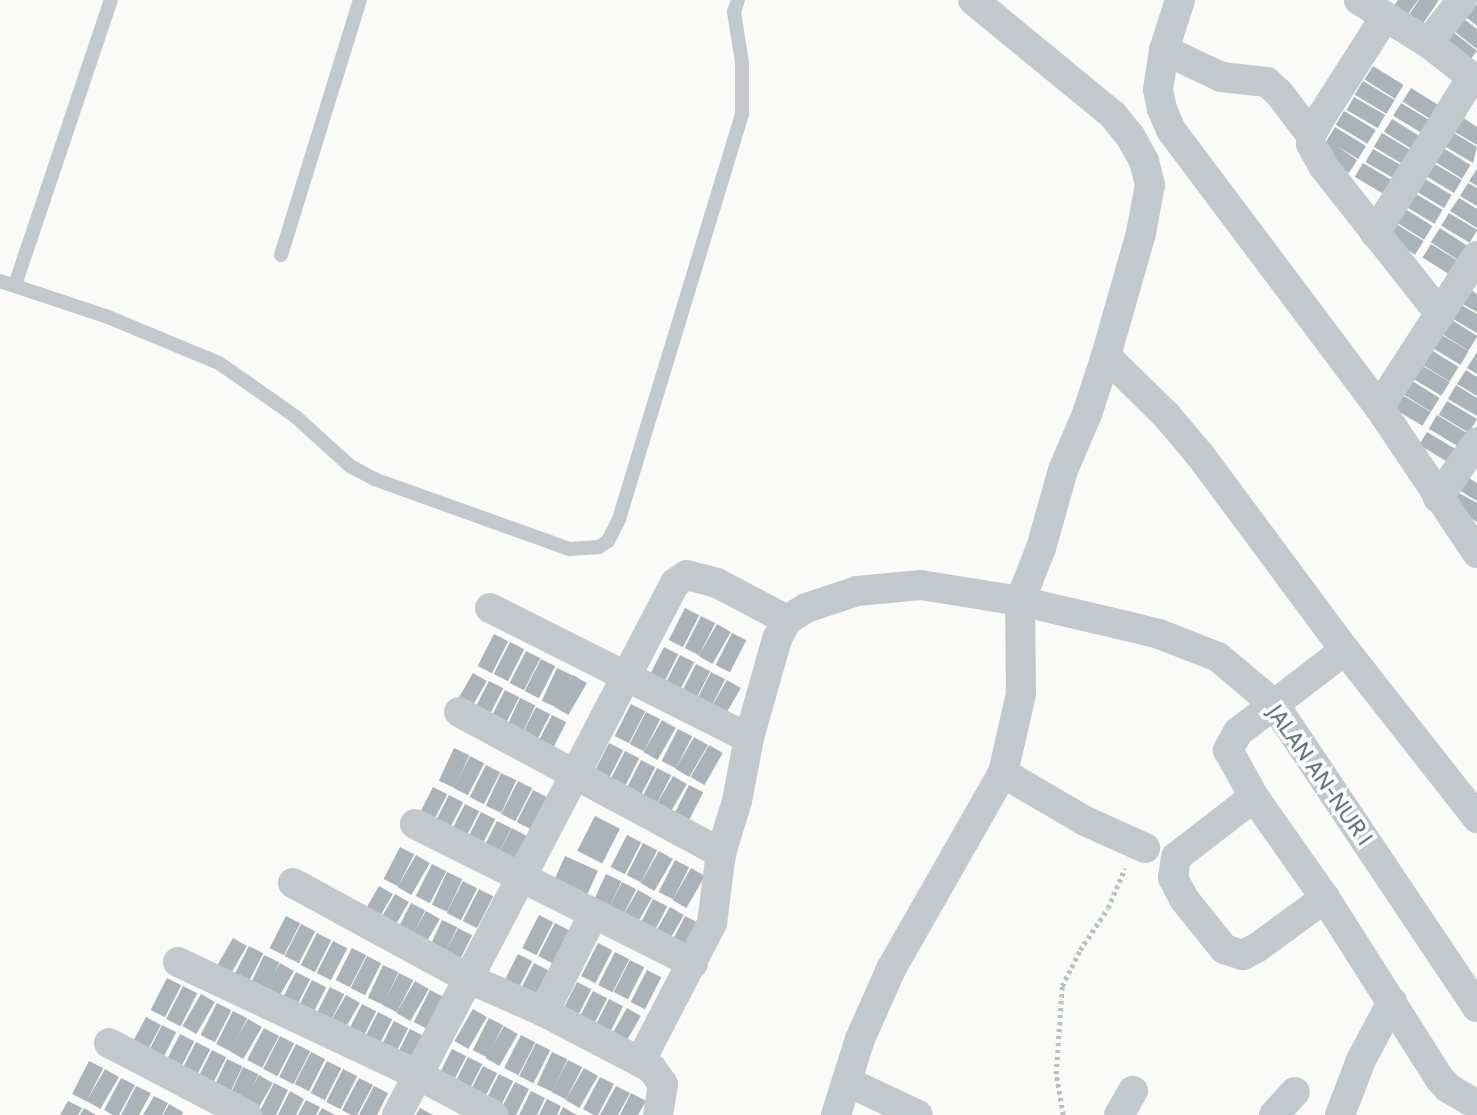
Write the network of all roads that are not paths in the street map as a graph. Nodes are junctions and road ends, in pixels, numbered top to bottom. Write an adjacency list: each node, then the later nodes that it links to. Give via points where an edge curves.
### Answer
1 (111, 0): 17 (lane)
2 (360, 0): 14 (lane)
3 (738, 0): 17 (lane, via 734,12 742,62 742,113 619,519 608,541 599,547 570,549 374,479 350,466 282,406 219,363 176,342)
4 (973, 0): 19 (street, via 1113,115 1144,162 1150,185 1147,206)
5 (1180, 0): 10 (street)
6 (1359, 0): 8 (street)
7 (1462, 0): 9 (street)
8 (1385, 17): 9 (street); 12 (street)
9 (1428, 43): 11 (street)
10 (1164, 50): 12 (street, via 1221,77 1266,82); 20 (street, via 1158,90 1171,130)
11 (1475, 79): 13 (street)
12 (1311, 135): 13 (street, via 1317,158)
13 (1376, 233): 18 (street)
14 (281, 255)
15 (1477, 256): 18 (street)
16 (0, 281): 17 (lane)
17 (15, 285)
18 (1440, 314): 20 (street)
19 (1105, 356): 24 (street); 27 (street, via 1200,455)
20 (1379, 407): 22 (street)
21 (1477, 442): 22 (street)
22 (1438, 498): 23 (street)
23 (1477, 553)
24 (1020, 601): 26 (street, JALAN AN-NUR I, via 897,585 838,597); 29 (street, JALAN AN-NUR I, via 1159,635 1219,657); 32 (street, via 1021,694)
25 (490, 608): 28 (street)
26 (787, 620): 28 (street, via 710,580 683,577 675,583); 31 (street, via 777,639)
27 (1345, 650): 29 (street); 35 (street)
28 (626, 677): 31 (street); 33 (street)
29 (1274, 704): 34 (street, via 1229,744 1231,758); 47 (street, JALAN AN-NUR I)
30 (459, 712): 33 (street)
31 (749, 738): 38 (street)
32 (1003, 773): 37 (street, via 1084,821); 52 (street, via 901,950 868,1019)
33 (573, 776): 38 (street); 39 (street)
34 (1254, 797): 41 (street); 41 (street, via 1176,858 1173,878 1184,899 1224,949 1243,955)
35 (1477, 818)
36 (415, 824): 39 (street)
37 (1145, 848)
38 (721, 853): 44 (street, via 712,923)
39 (521, 875): 42 (street); 45 (street)
40 (293, 883): 45 (street)
41 (1325, 898): 46 (street)
42 (593, 915): 44 (street); 48 (street)
43 (178, 962): 51 (street)
44 (693, 962): 50 (street)
45 (467, 978): 48 (street); 51 (street)
46 (1392, 1002): 54 (street, via 1440,1079); 62 (street, via 1361,1060)
47 (1477, 1007)
48 (544, 1012): 50 (street)
49 (109, 1043): 55 (street)
50 (640, 1062): 58 (street, via 663,1084)
51 (419, 1076): 56 (street); 57 (street)
52 (848, 1082): 59 (street); 60 (street)
53 (1295, 1092): 61 (street)
54 (1477, 1105)
55 (247, 1115)
56 (397, 1115)
57 (493, 1115)
58 (659, 1115)
59 (836, 1115)
60 (918, 1115)
61 (1274, 1115)
62 (1340, 1115)

